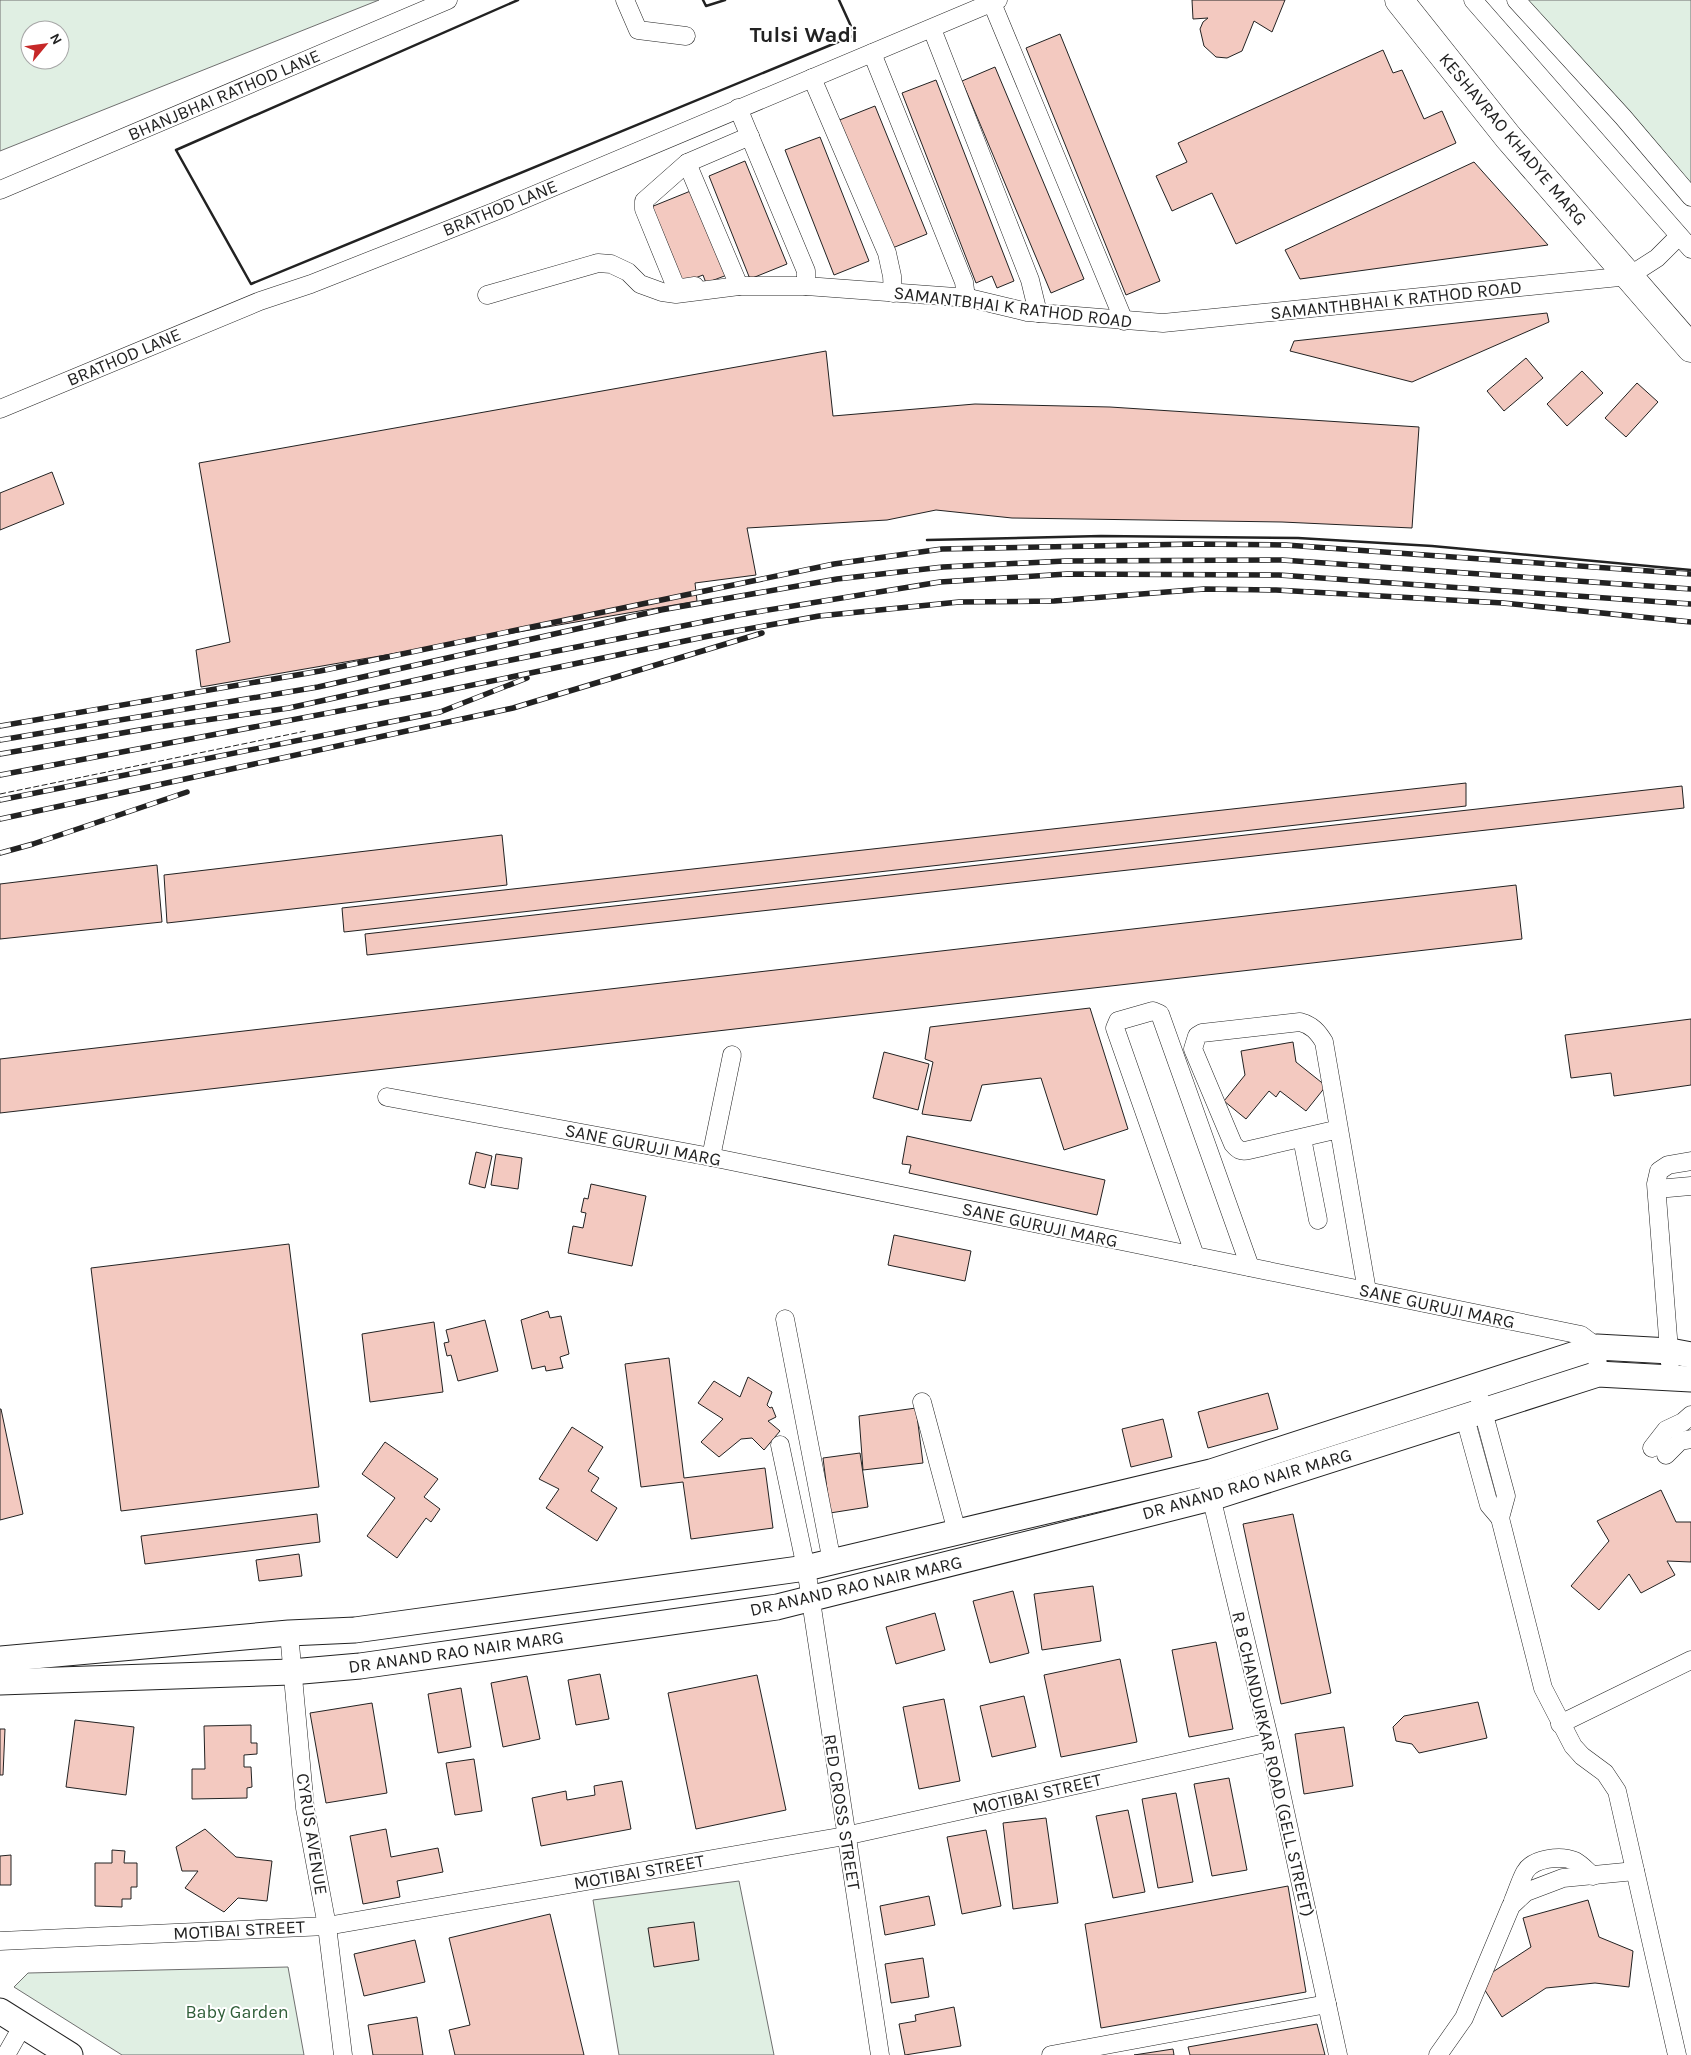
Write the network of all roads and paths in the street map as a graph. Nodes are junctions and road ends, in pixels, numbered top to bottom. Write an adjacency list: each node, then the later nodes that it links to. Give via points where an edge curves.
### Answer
1 (448, 0): 14 (street, BHANJBHAI RATHOD LANE)
2 (626, 0): 8 (street, via 638,30)
3 (1399, 0): 18 (main road, KESHAVRAO KHADYE MARG, via 1508,137)
4 (1472, 0): 16 (street)
5 (1516, 0): 15 (street)
6 (995, 1): 7 (street, BRATHOD LANE); 25 (street)
7 (932, 29): 9 (street, BRATHOD LANE); 24 (street, via 1030,280)
8 (686, 36)
9 (872, 53): 10 (street, BRATHOD LANE); 23 (street, via 964,282)
10 (812, 78): 11 (street, BRATHOD LANE); 21 (street, via 887,253)
11 (738, 108): 12 (street); 28 (street, BRATHOD LANE, via 496,211 260,301)
12 (750, 136): 13 (street); 20 (street, via 806,271)
13 (687, 163): 19 (street); 19 (street, via 644,201 644,209 675,285 682,288)
14 (0, 190)
15 (1691, 197)
16 (1679, 236): 17 (street); 18 (street, via 1657,258)
17 (1691, 249)
18 (1628, 276): 26 (street, SAMANTHBHAI K RATHOD ROAD); 27 (main road, KESHAVRAO KHADYE MARG)
19 (737, 282): 20 (street, SAMANTBHAI K RATHOD ROAD); 22 (street, SAMANTBHAI K RATHOD ROAD, via 676,294 640,284 628,272 612,264 598,264)
20 (806, 286): 21 (street, SAMANTBHAI K RATHOD ROAD)
21 (893, 292): 23 (street, SAMANTBHAI K RATHOD ROAD)
22 (487, 295)
23 (966, 298): 24 (street, SAMANTBHAI K RATHOD ROAD)
24 (1038, 313): 25 (street, SAMANTBHAI K RATHOD ROAD)
25 (1124, 321): 26 (street, SAMANTBHAI K RATHOD ROAD)
26 (1163, 323)
27 (1691, 348)
28 (0, 409)
29 (732, 1055): 33 (street)
30 (387, 1097): 33 (street, SANE GURUJI MARG)
31 (1339, 1129): 32 (street); 32 (street, via 1324,1042 1309,1024 1300,1022 1197,1036 1193,1049 1233,1144 1238,1149 1249,1150); 40 (street)
32 (1302, 1138): 37 (street)
33 (711, 1157): 38 (street, SANE GURUJI MARG)
34 (1691, 1160): 36 (street, via 1668,1164 1658,1172)
35 (1691, 1186): 36 (street)
36 (1656, 1189): 43 (street)
37 (1318, 1220)
38 (1195, 1256): 39 (street, SANE GURUJI MARG); 39 (street, via 1115,1028 1118,1021 1153,1011 1160,1014)
39 (1250, 1267): 40 (street, SANE GURUJI MARG)
40 (1367, 1291): 42 (street, SANE GURUJI MARG, via 1581,1335)
41 (785, 1319): 55 (street)
42 (1597, 1347): 43 (main road, SANE GURUJI MARG); 44 (street); 46 (main road, DR ANAND RAO NAIR MARG)
43 (1681, 1353): 45 (street)
44 (1598, 1374): 45 (main road); 48 (main road, DR ANAND RAO NAIR MARG)
45 (1681, 1378)
46 (1476, 1385): 48 (street); 52 (main road, DR ANAND RAO NAIR MARG)
47 (922, 1402): 54 (street)
48 (1474, 1415): 53 (main road, DR ANAND RAO NAIR MARG); 63 (street, via 1506,1496 1500,1518 1543,1688)
49 (1691, 1415): 50 (street, via 1666,1430 1659,1452)
50 (1691, 1439)
51 (780, 1445): 56 (street, RED CROSS STREET)
52 (1205, 1473): 53 (street, R B CHANDURKAR ROAD (GELL STREET)); 54 (main road, DR ANAND RAO NAIR MARG)
53 (1212, 1498): 57 (main road, DR ANAND RAO NAIR MARG); 64 (street, R B CHANDURKAR ROAD (GELL STREET))
54 (958, 1532): 55 (main road, DR ANAND RAO NAIR MARG)
55 (832, 1562): 56 (main road, DR ANAND RAO NAIR MARG)
56 (806, 1568): 57 (street, RED CROSS STREET); 58 (main road, DR ANAND RAO NAIR MARG, via 356,1630)
57 (809, 1599): 61 (main road, DR ANAND RAO NAIR MARG, via 777,1607 660,1624 360,1666); 65 (street, RED CROSS STREET)
58 (289, 1633): 59 (main road, DR ANAND RAO NAIR MARG); 61 (street, CYRUS AVENUE)
59 (0, 1659)
60 (1691, 1660): 63 (street)
61 (291, 1672): 62 (main road, DR ANAND RAO NAIR MARG); 69 (street, CYRUS AVENUE, via 305,1808)
62 (0, 1682)
63 (1560, 1724): 66 (street, via 1573,1746 1605,1773 1617,1790)
64 (1270, 1742): 65 (street, MOTIBAI STREET); 71 (street, R B CHANDURKAR ROAD (GELL STREET))
65 (845, 1836): 69 (street, MOTIBAI STREET); 77 (street, RED CROSS STREET)
66 (1635, 1871): 67 (street); 81 (street)
67 (1593, 1876): 68 (street, via 1563,1878 1526,1892); 68 (street, via 1577,1862 1565,1858 1542,1861 1526,1871)
68 (1511, 1906): 80 (street, via 1464,2018)
69 (327, 1926): 70 (street, MOTIBAI STREET); 76 (street, CYRUS AVENUE)
70 (0, 1941)
71 (1327, 2004): 78 (street); 79 (street, R B CHANDURKAR ROAD (GELL STREET))
72 (0, 2011): 73 (main road)
73 (23, 2025): 74 (street); 75 (main road)
74 (6, 2055)
75 (70, 2055)
76 (343, 2055)
77 (880, 2055)
78 (1051, 2055)
79 (1338, 2055)
80 (1438, 2055)
81 (1677, 2055)

